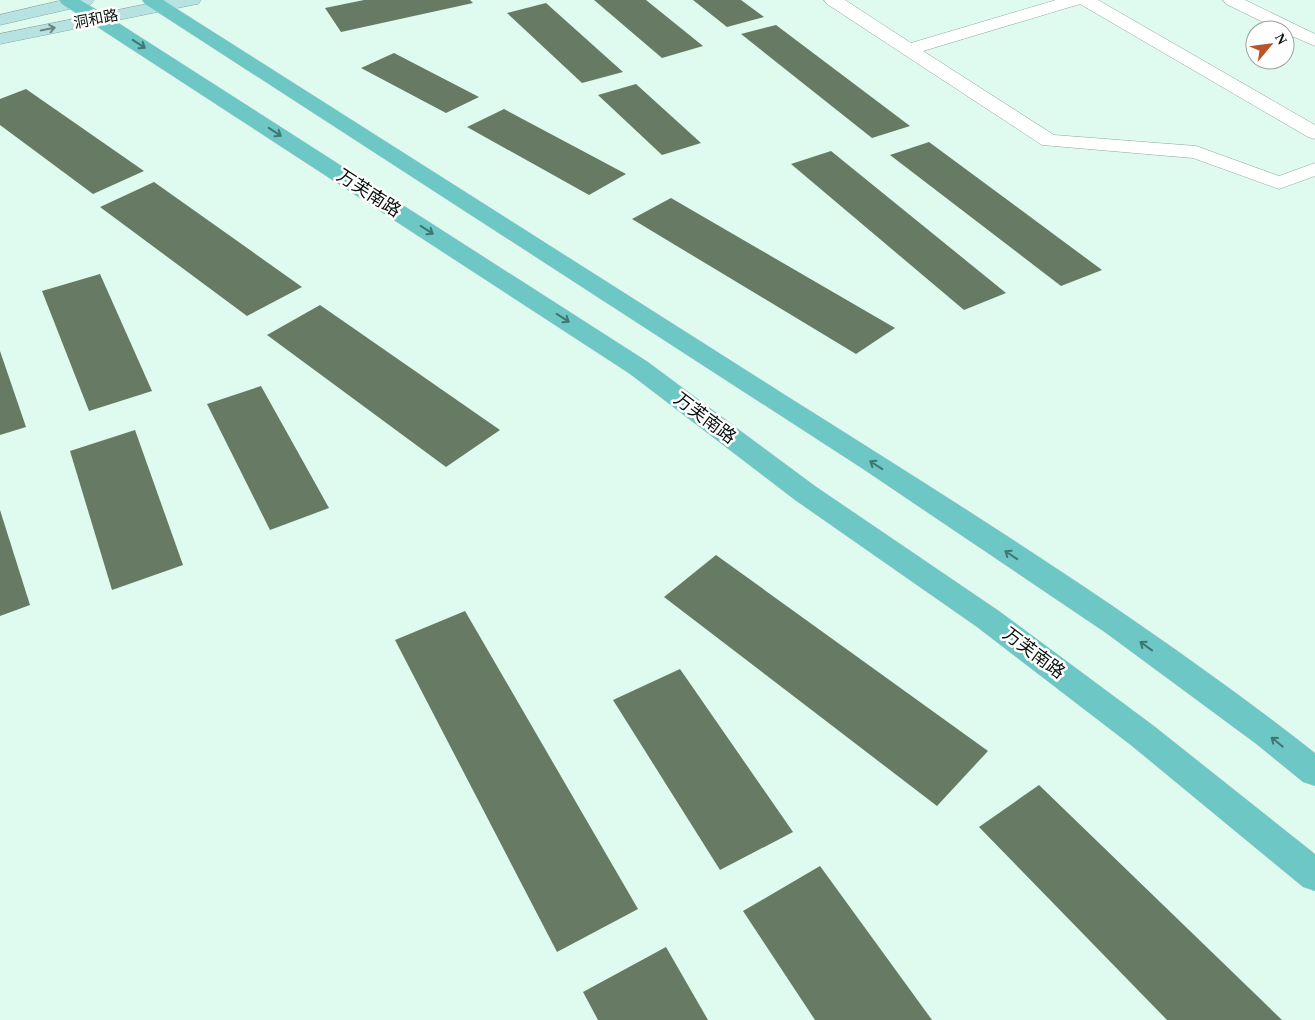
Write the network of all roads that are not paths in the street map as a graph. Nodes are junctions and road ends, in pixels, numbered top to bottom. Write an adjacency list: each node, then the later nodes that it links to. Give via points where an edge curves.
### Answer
1 (192, 0): 6 (street, 洞和路)
2 (833, 0): 11 (street)
3 (1074, 0): 11 (street)
4 (1086, 0): 12 (street)
5 (1232, 0): 10 (street)
6 (156, 3): 7 (street, 洞和路); 14 (main road, one-way to 6, via 1117,625 880,467)
7 (81, 5): 8 (street, 洞和路); 9 (street, 洞和路, one-way to 7); 15 (main road, 万芙南路, one-way to 15, via 639,368 805,493 996,624 1144,736)
8 (0, 20)
9 (0, 39)
10 (1315, 41)
11 (908, 49): 13 (street, via 1049,141 1196,152 1279,183)
12 (1315, 133)
13 (1315, 169)
14 (1315, 772)
15 (1315, 875)

